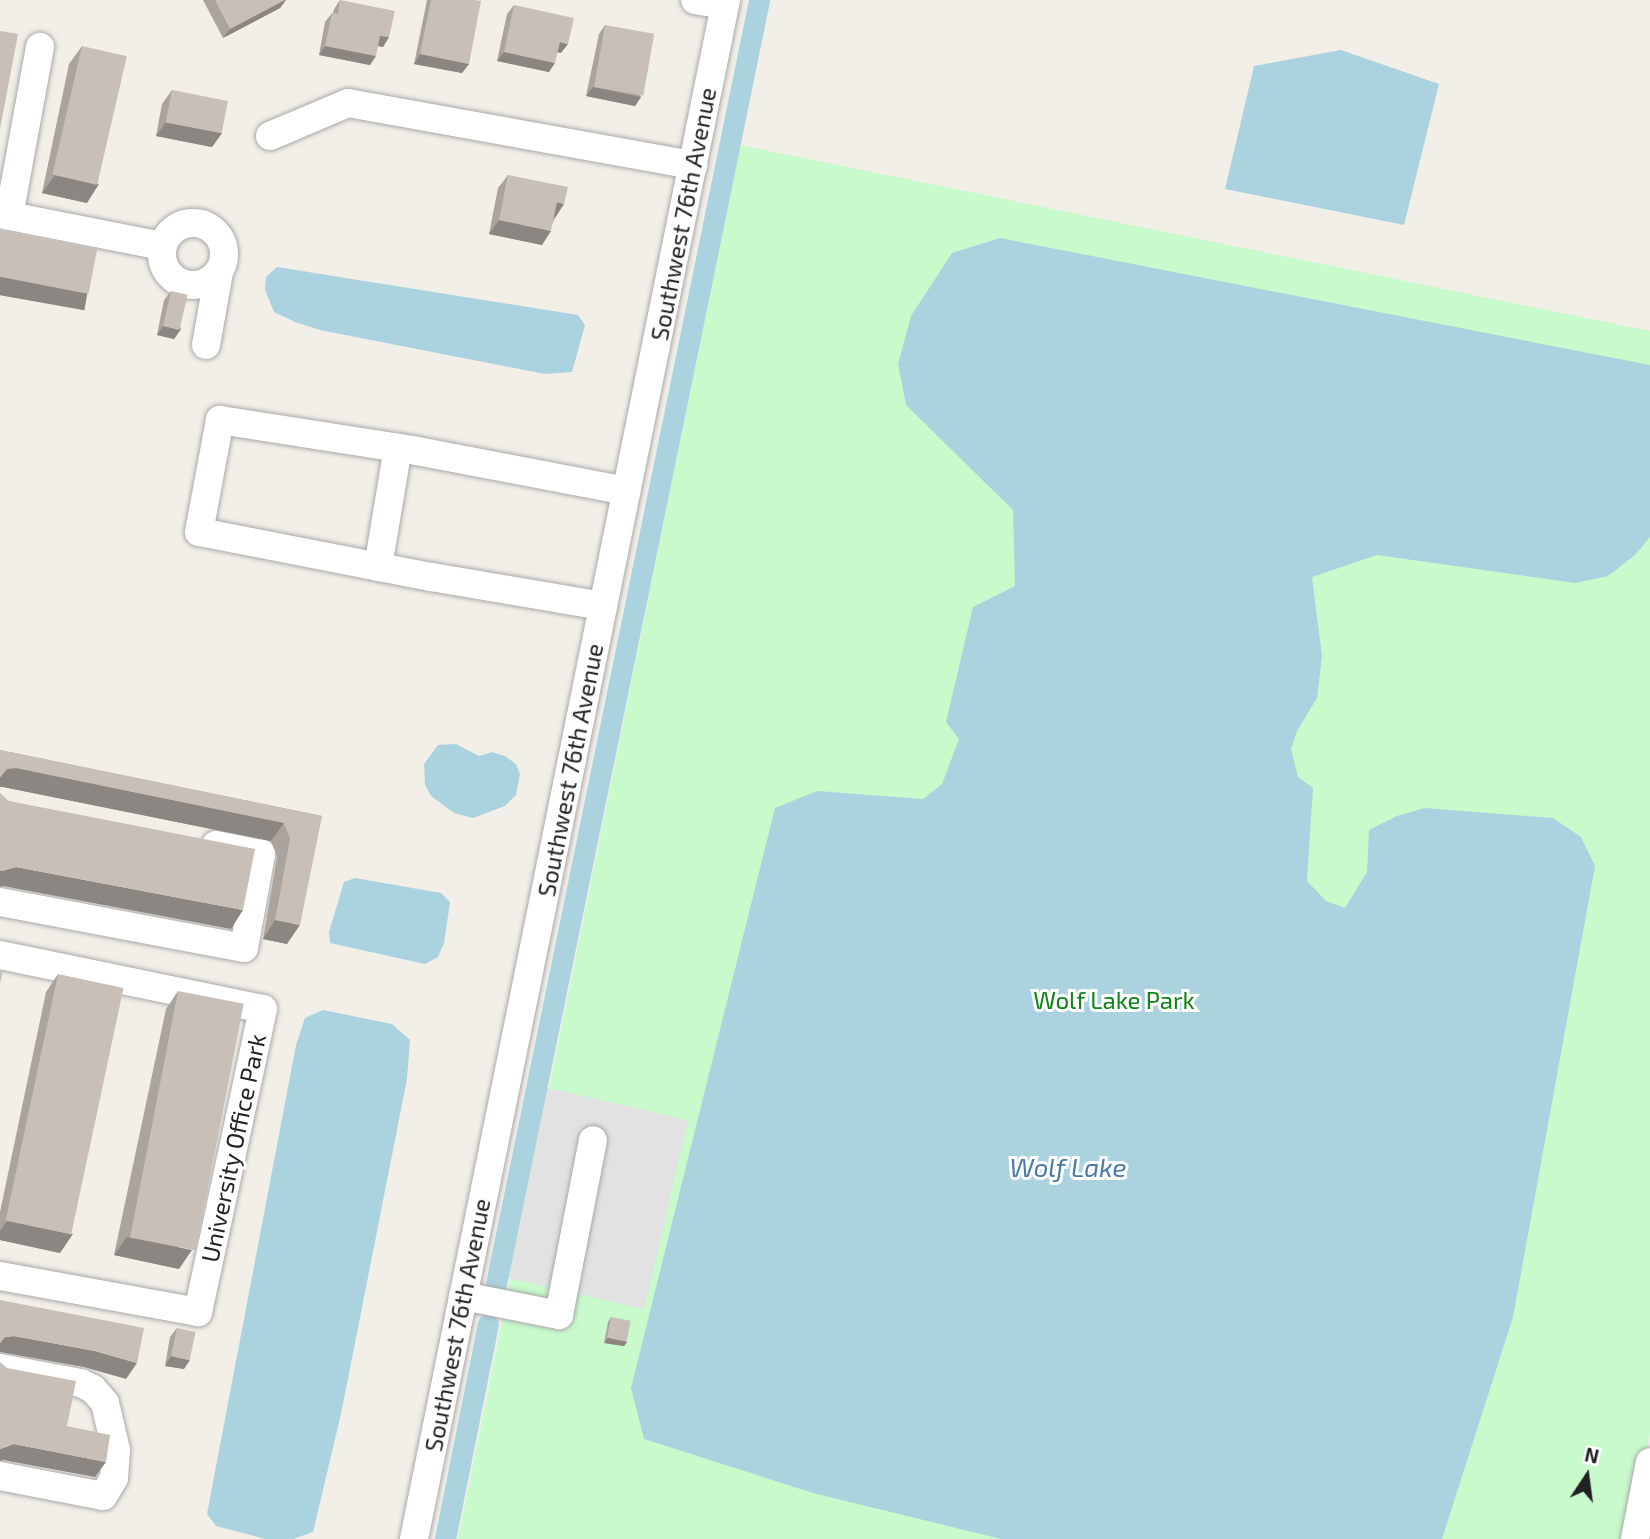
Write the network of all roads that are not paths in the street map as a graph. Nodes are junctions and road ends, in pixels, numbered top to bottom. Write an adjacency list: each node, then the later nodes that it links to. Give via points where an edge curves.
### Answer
1 (695, 0): 2 (street)
2 (725, 3): 5 (street, Southwest 76th Avenue)
3 (40, 47): 6 (street)
4 (270, 136): 5 (street, via 348,103)
5 (692, 165): 11 (street, Southwest 76th Avenue)
6 (5, 215): 7 (street)
7 (162, 246): 8 (street, via 168,274 184,285 203,284); 8 (street, via 184,223 206,226 222,240 224,262)
8 (219, 272): 9 (street)
9 (206, 345)
10 (398, 448): 11 (street); 12 (street); 12 (street, via 220,420 199,533)
11 (626, 491): 13 (street, Southwest 76th Avenue)
12 (378, 567): 13 (street)
13 (603, 606): 19 (street, Southwest 76th Avenue)
14 (192, 840): 15 (street, via 261,854 244,948)
15 (0, 902)
16 (0, 955): 18 (street, University Office Park, via 263,1009 198,1312)
17 (593, 1140): 19 (street, via 558,1315)
18 (0, 1276)
19 (463, 1296): 23 (street, Southwest 76th Avenue)
20 (0, 1368): 22 (street, via 93,1389 105,1403 116,1450 114,1478 103,1496)
21 (1650, 1462): 24 (street)
22 (0, 1476)
23 (414, 1539)
24 (1635, 1539)

